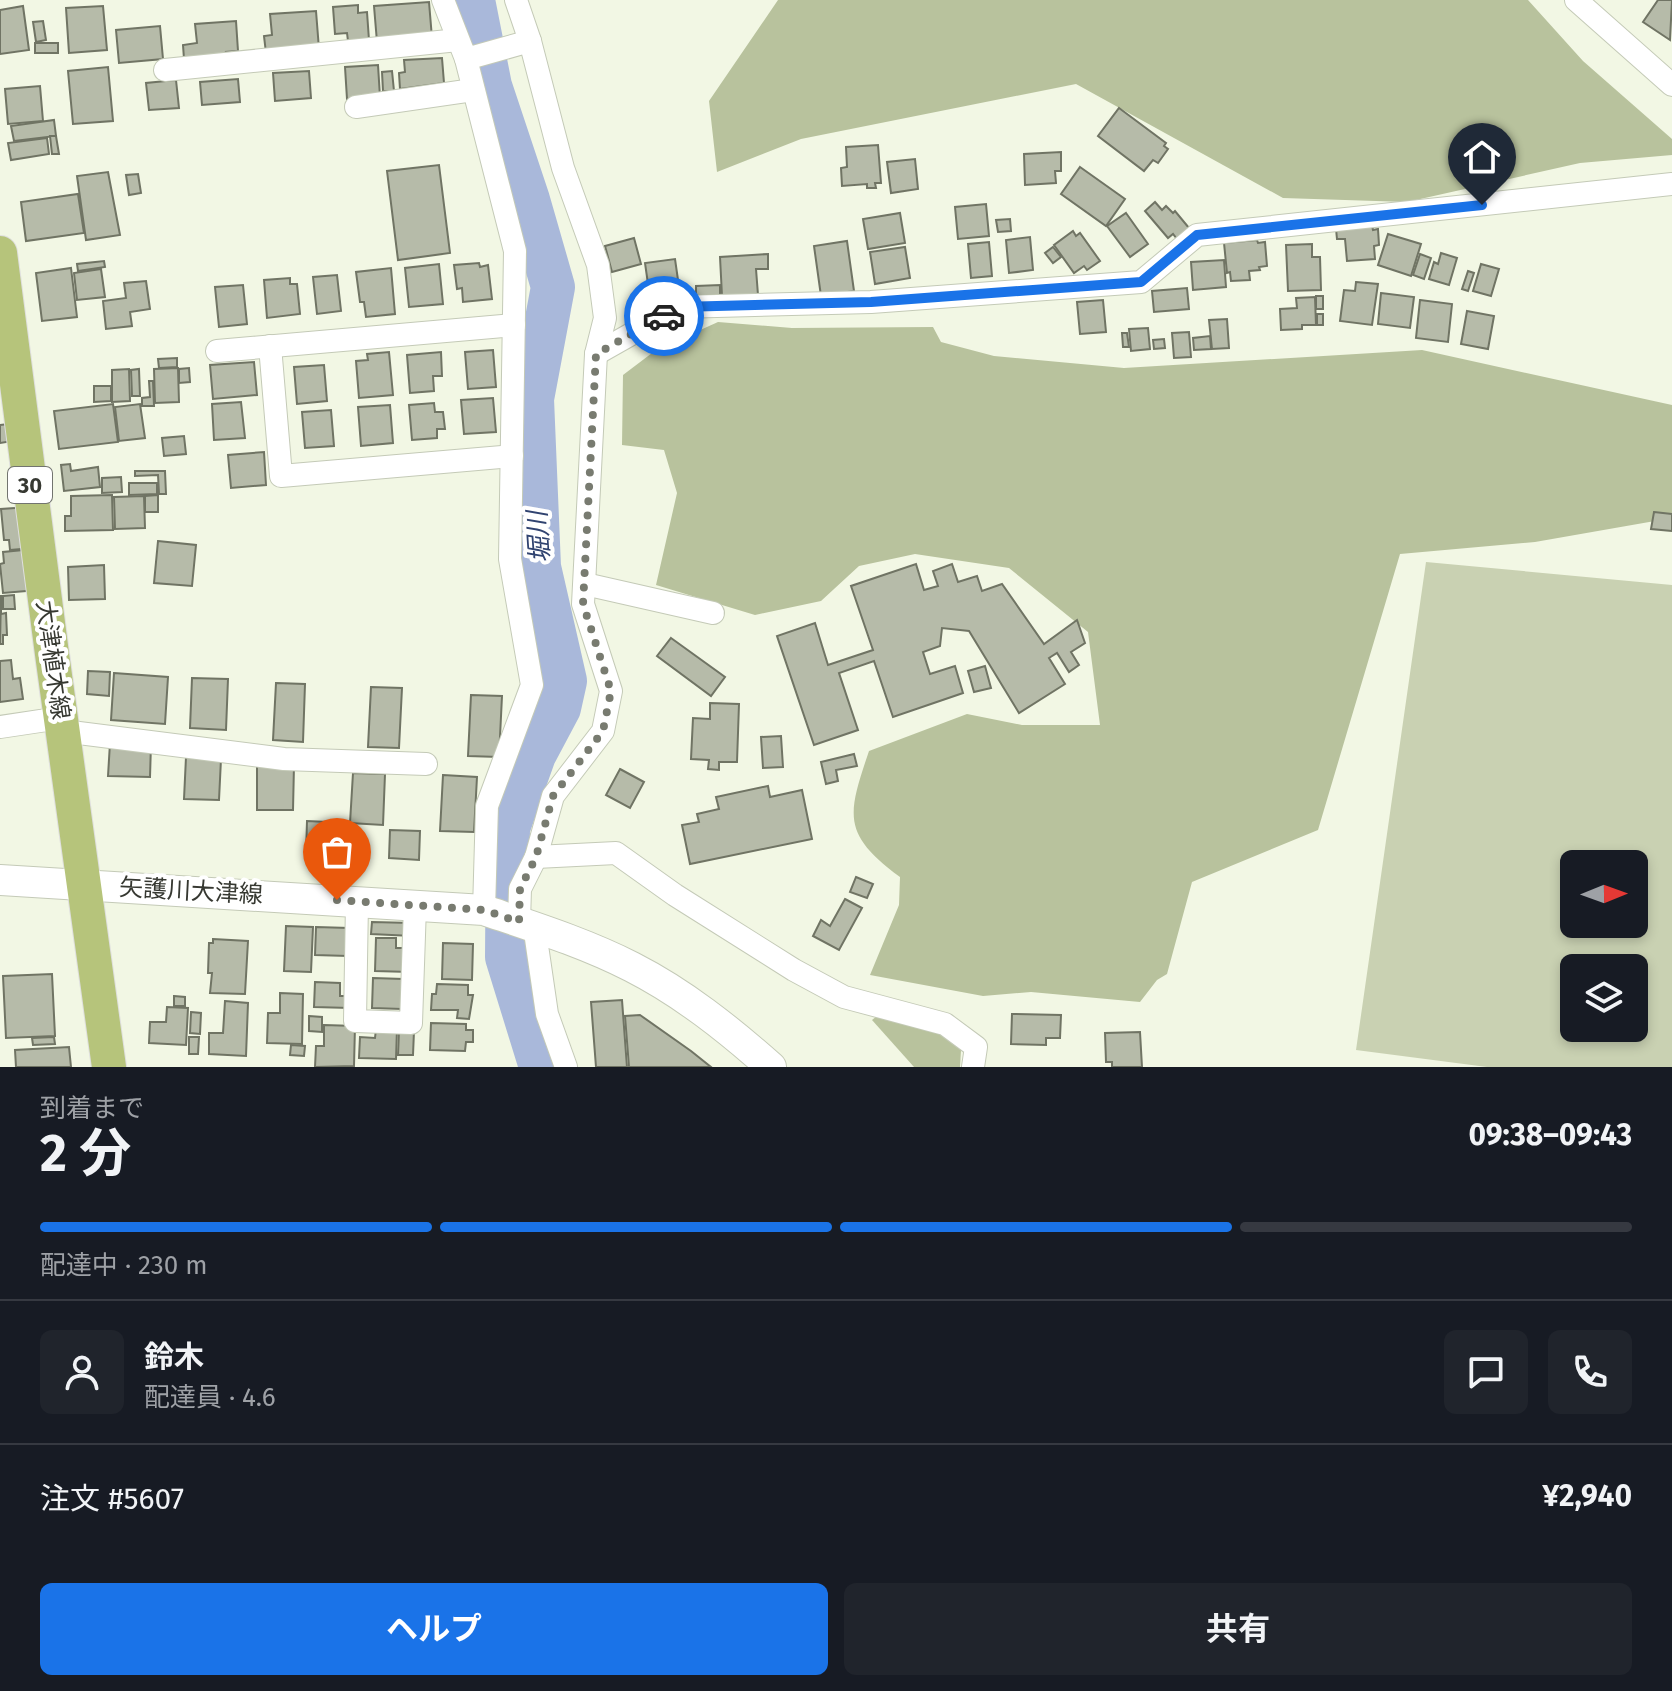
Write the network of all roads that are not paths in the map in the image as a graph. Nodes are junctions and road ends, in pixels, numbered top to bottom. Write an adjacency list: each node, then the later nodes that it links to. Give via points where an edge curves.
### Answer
1 (443, 0): 5 (street)
2 (516, 0): 4 (street)
3 (1576, 0): 7 (street)
4 (530, 41): 5 (street); 15 (street, via 563,168 598,265 605,318)
5 (462, 49): 6 (street); 8 (street)
6 (165, 70)
7 (1672, 85)
8 (473, 90): 9 (street); 12 (street, via 515,251)
9 (356, 107)
10 (1672, 184): 15 (street, via 1197,235 1141,282 871,302 679,307)
11 (0, 253): 19 (main road, 大津植木線 / 30)
12 (514, 325): 13 (street); 16 (street)
13 (270, 346): 14 (street); 16 (street, via 281,476)
14 (217, 351)
15 (596, 354): 17 (street)
16 (512, 456): 27 (street, via 510,559 532,685 487,806)
17 (585, 584): 18 (street); 22 (street, via 583,604 611,691 603,731 553,796)
18 (713, 613)
19 (62, 724): 20 (street); 21 (street, via 284,759); 24 (main road, 大津植木線 / 30)
20 (0, 727)
21 (426, 764)
22 (536, 857): 28 (street, via 520,889); 32 (street, via 616,853 688,904 844,997 945,1024 976,1047)
23 (0, 880): 24 (main road, 矢護川大津線)
24 (85, 885): 25 (main road, 矢護川大津線); 29 (main road, 大津植木線 / 30)
25 (357, 902): 26 (main road, 矢護川大津線); 26 (street, via 355,1021 411,1023)
26 (415, 906): 27 (main road, 矢護川大津線)
27 (484, 910): 28 (main road, 矢護川大津線)
28 (526, 924): 30 (street, via 547,1014); 31 (main road, 矢護川大津線, via 632,967 702,1010)
29 (109, 1067)
30 (566, 1067)
31 (771, 1067)
32 (973, 1067)

